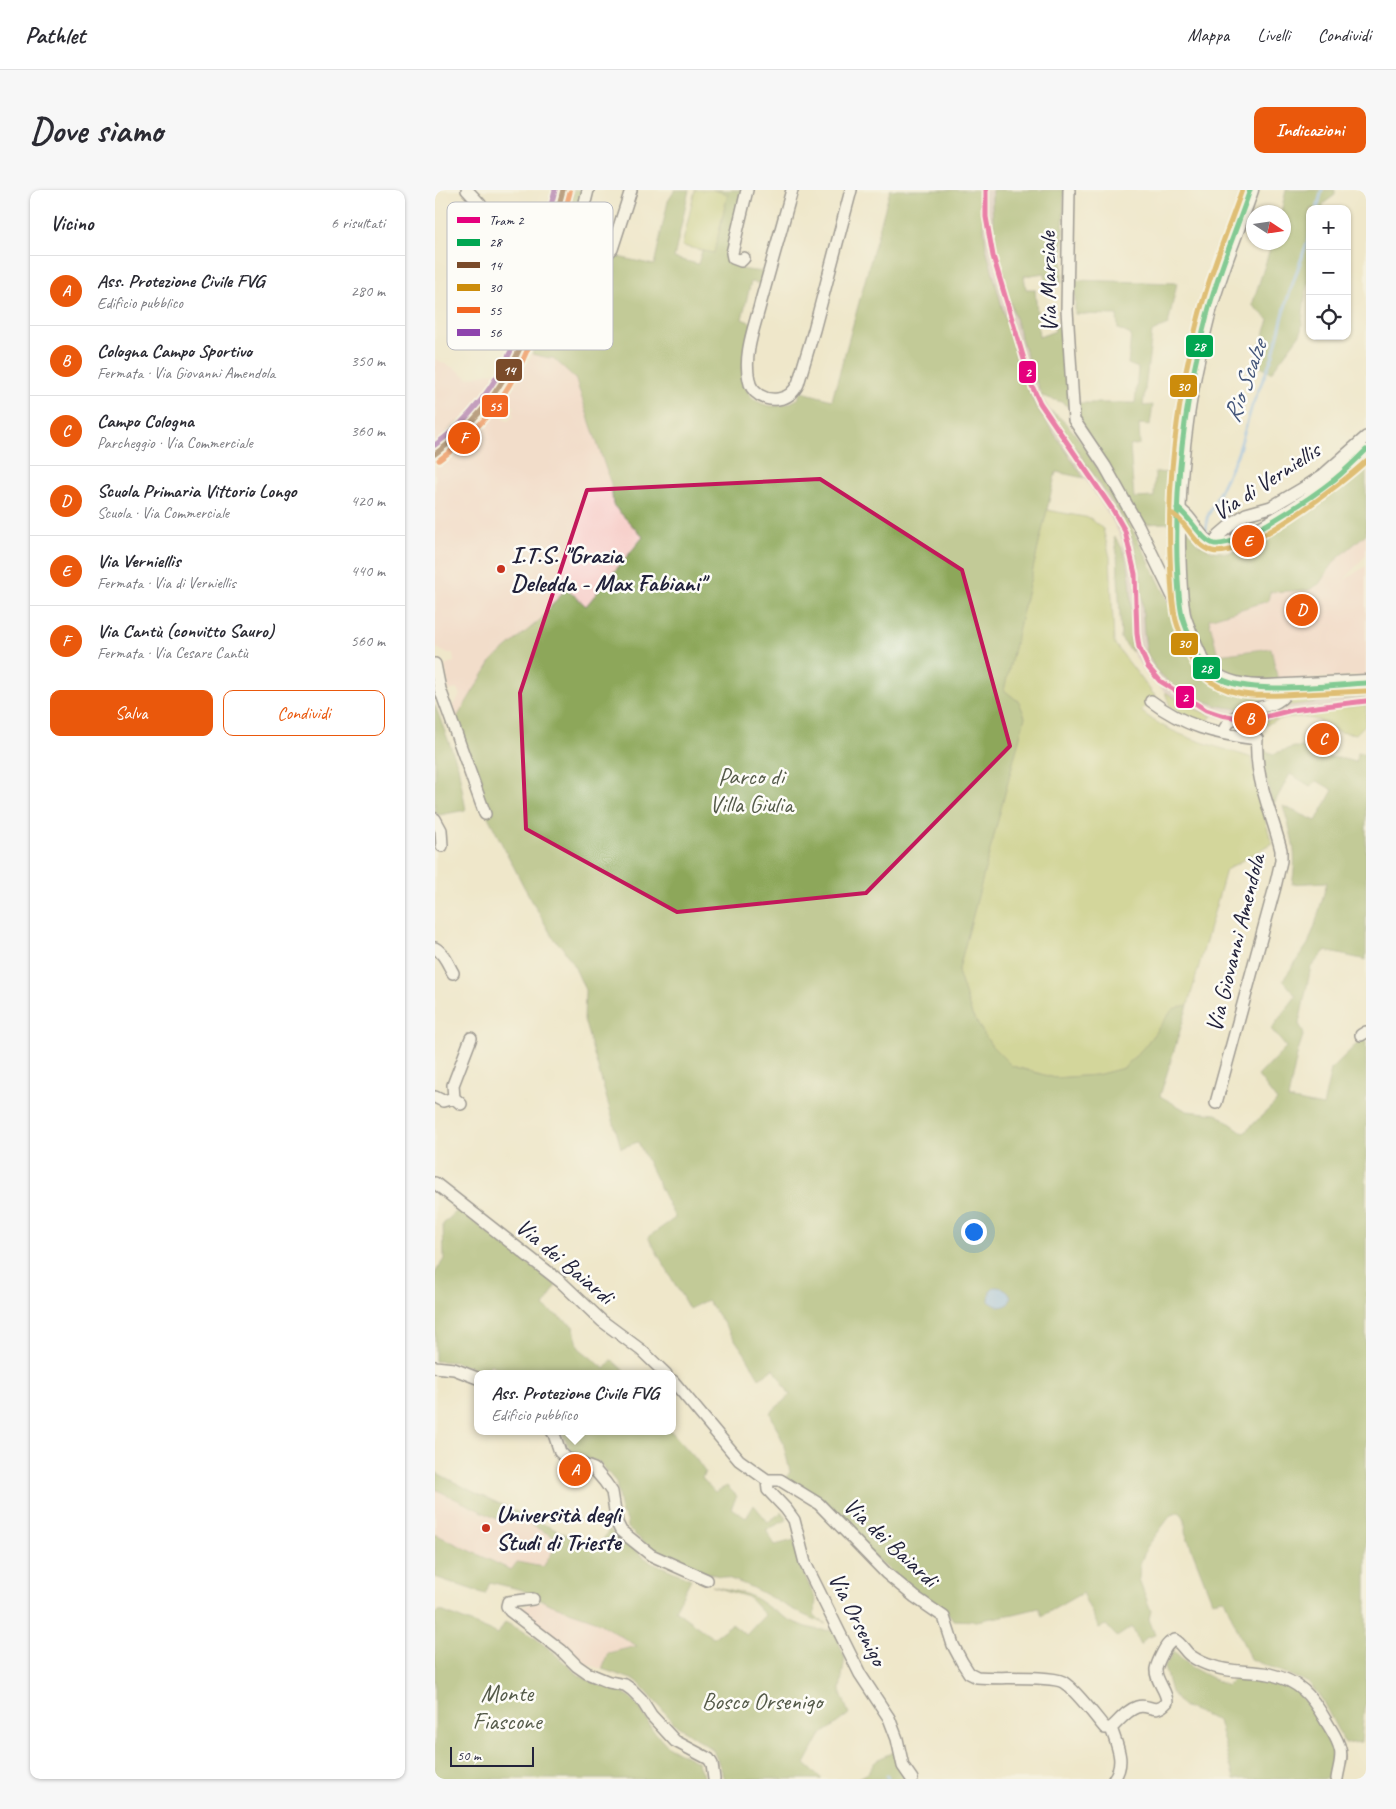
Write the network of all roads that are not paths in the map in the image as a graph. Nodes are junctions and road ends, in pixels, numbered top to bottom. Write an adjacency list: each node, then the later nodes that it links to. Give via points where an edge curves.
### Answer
1 (467, 190): 8 (street)
2 (631, 190): 9 (street)
3 (747, 190): 10 (street, via 732,253 737,260)
4 (792, 190): 5 (street, via 748,352 752,388 758,395 773,399 787,396 798,384)
5 (851, 190)
6 (1069, 190): 17 (street, Via Marziale, via 1067,310 1074,420 1105,466 1138,525)
7 (1250, 190): 15 (main road, via 1204,324 1182,444)
8 (478, 202)
9 (613, 246)
10 (744, 258)
11 (519, 350): 14 (street, via 495,395 466,429)
12 (1366, 437): 16 (street, Via di Verniellis, via 1323,475 1271,507 1246,514 1219,535)
13 (1366, 450): 16 (street, Via di Verniellis, via 1334,480 1305,500 1247,534 1223,544)
14 (435, 454)
15 (1177, 508): 16 (street, Via di Verniellis, via 1186,512 1207,541); 17 (main road)
16 (1214, 544)
17 (1182, 615): 20 (main road, via 1198,656 1218,678 1237,686)
18 (435, 664): 23 (street, via 440,689)
19 (1366, 683): 20 (main road)
20 (1288, 688): 22 (street, via 1281,700 1233,718)
21 (1151, 701): 22 (street, Via Giovanni Amendola, via 1183,722)
22 (1223, 733): 30 (street, Via Giovanni Amendola, via 1257,739 1259,774 1279,842 1281,861)
23 (485, 814)
24 (435, 820): 25 (street, via 441,830)
25 (442, 846)
26 (435, 948): 27 (street)
27 (453, 973)
28 (471, 1038): 29 (street, via 453,1085 457,1101 443,1102)
29 (435, 1097)
30 (1216, 1103)
31 (435, 1183): 33 (street, Via dei Baiardi, via 561,1282)
32 (435, 1367): 34 (street, via 454,1369)
33 (662, 1370)
34 (474, 1377)
35 (676, 1385): 37 (street, Via dei Baiardi, via 739,1460)
36 (554, 1435): 38 (street, via 560,1452 566,1458 599,1473 612,1492 621,1531 651,1555)
37 (767, 1480): 40 (street, Via dei Baiardi, via 780,1480 819,1504 886,1573 944,1617 953,1645 969,1673 977,1677 1042,1679 1063,1683 1105,1728); 42 (street, Via Orsenigo, via 768,1490 794,1520 805,1563 860,1674 889,1718 903,1766)
38 (707, 1580)
39 (533, 1599): 41 (street, via 508,1602 507,1606 587,1673 632,1690 675,1740 709,1759)
40 (1111, 1728): 43 (street, via 1121,1758 1120,1770); 44 (street, via 1134,1709 1154,1710 1167,1702 1156,1668 1165,1648 1175,1640 1190,1656 1213,1667 1272,1675 1304,1690 1317,1705 1341,1750)
41 (714, 1779)
42 (913, 1779)
43 (1114, 1779)
44 (1337, 1779)

